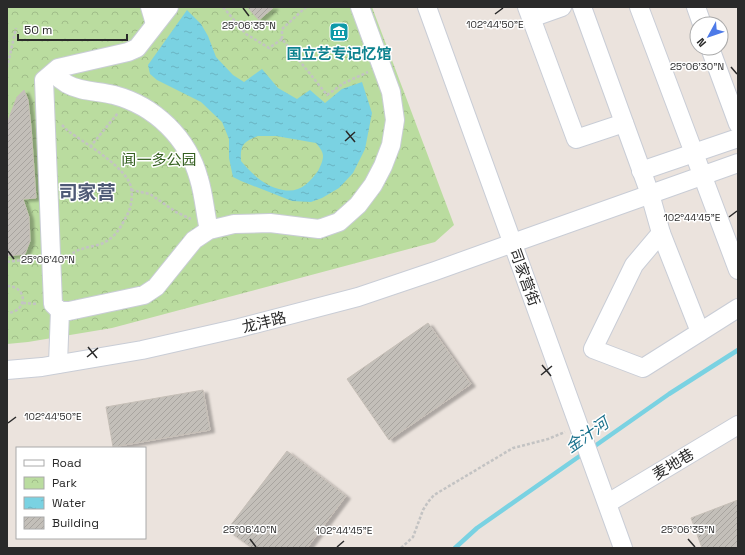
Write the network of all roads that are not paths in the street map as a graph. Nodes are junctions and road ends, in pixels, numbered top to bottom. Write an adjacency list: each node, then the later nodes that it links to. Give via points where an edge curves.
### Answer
1 (150, 7): 9 (street)
2 (169, 7): 9 (street)
3 (360, 7): 20 (street, via 391,92 395,120 391,145 373,185 358,205 339,222 320,229 270,223 234,224)
4 (427, 7): 22 (street, 司家营街)
5 (562, 7): 8 (street)
6 (582, 7): 12 (street)
7 (639, 7): 15 (street)
8 (529, 12): 12 (street, via 576,139)
9 (155, 24): 11 (street, via 137,48 58,68)
10 (713, 56): 13 (street)
11 (53, 73): 20 (street, via 67,84 82,90 129,100 150,110 168,125 192,160 199,178); 25 (street, via 44,80 53,304)
12 (624, 123): 17 (street)
13 (738, 124)
14 (738, 138): 15 (street)
15 (694, 153): 17 (street); 18 (street)
16 (738, 163): 18 (street, 龙沣路)
17 (641, 171): 19 (street)
18 (702, 176): 19 (street, 龙沣路); 23 (street)
19 (650, 194): 21 (street); 22 (street, 龙沣路)
20 (208, 230): 25 (street, via 194,240 156,287 144,295)
21 (661, 233): 26 (street); 26 (street, via 634,265 593,349 643,368)
22 (513, 242): 27 (street, 龙沣路, via 358,297 142,350); 30 (street, 司家营街)
23 (738, 270)
24 (738, 308): 26 (street)
25 (60, 311): 27 (street)
26 (700, 332)
27 (58, 364): 28 (street, 龙沣路)
28 (7, 370)
29 (738, 424): 30 (street, 麦地巷)
30 (608, 503): 31 (street, 司家营街)
31 (624, 548)

